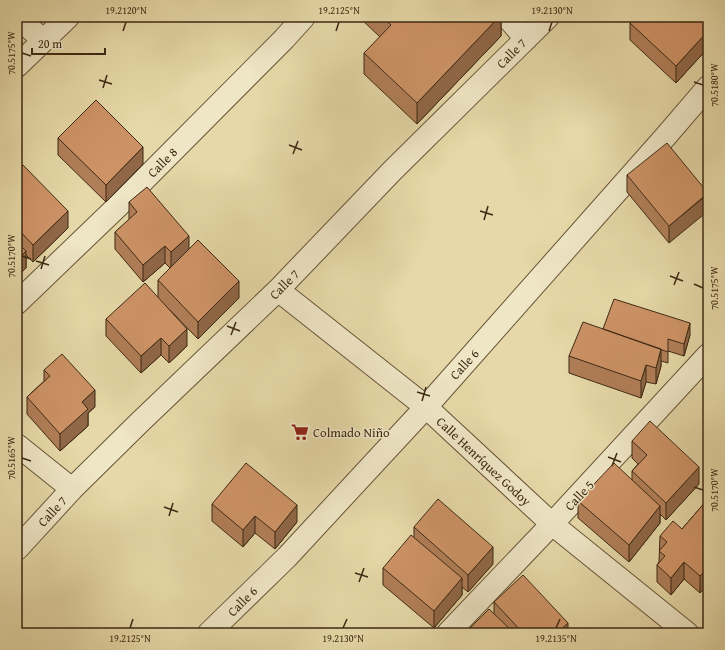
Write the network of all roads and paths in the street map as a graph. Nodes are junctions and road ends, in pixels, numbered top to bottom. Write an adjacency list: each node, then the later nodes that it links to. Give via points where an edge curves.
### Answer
1 (17, 17): 7 (street)
2 (68, 17): 7 (street)
3 (304, 17): 11 (street, Calle 8, via 118,206)
4 (507, 17): 6 (street)
5 (548, 17): 6 (street, Calle 7)
6 (526, 39): 10 (street, Calle 7, via 393,170)
7 (43, 40): 8 (street)
8 (17, 66)
9 (708, 87): 13 (street, Calle 6)
10 (278, 290): 13 (street, Calle Henríquez Godoy); 15 (street, Calle 7)
11 (17, 303)
12 (708, 355): 16 (street, Calle 5)
13 (426, 407): 16 (street, Calle Henríquez Godoy); 18 (street, Calle 6, via 287,557)
14 (17, 445): 15 (street)
15 (72, 489): 17 (street, Calle 7)
16 (552, 524): 19 (street, Calle 5); 20 (street, Calle Henríquez Godoy)
17 (17, 549)
18 (210, 633)
19 (448, 633)
20 (687, 633)

